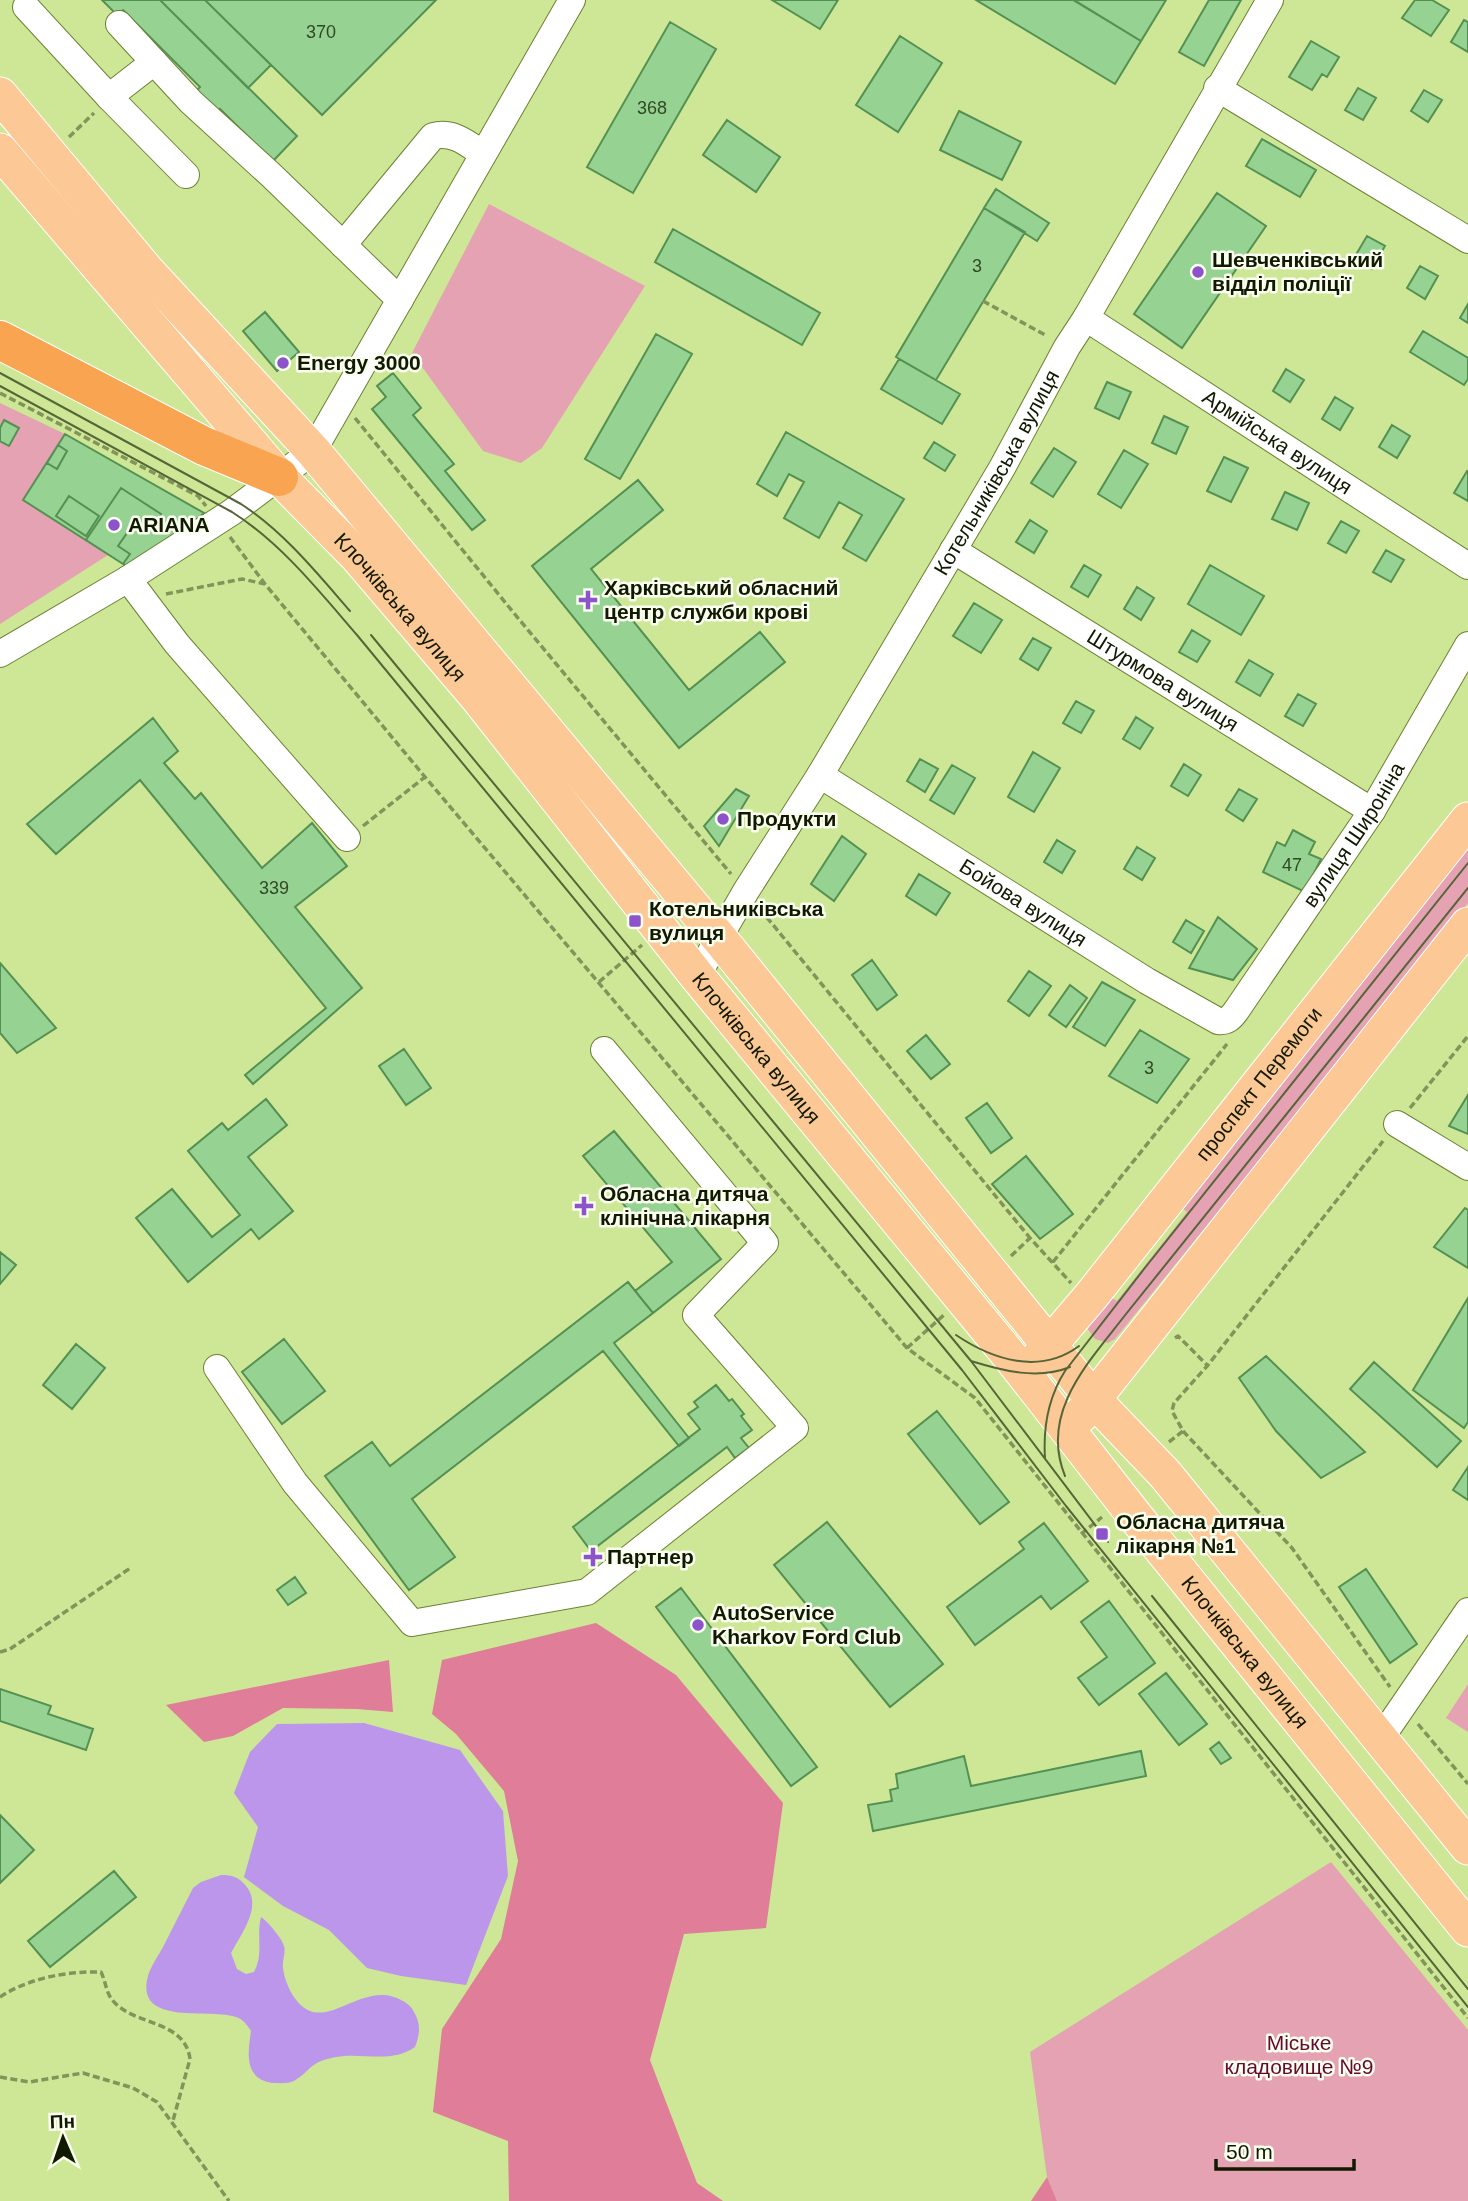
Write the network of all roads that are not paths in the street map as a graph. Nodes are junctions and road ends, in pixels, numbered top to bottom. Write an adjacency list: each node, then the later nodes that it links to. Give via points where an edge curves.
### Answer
1 (572, 0): 10 (street)
2 (1270, 0): 6 (street, Котельниківська вулиця)
3 (26, 8): 8 (street)
4 (119, 24): 5 (street)
5 (153, 62): 8 (street); 13 (street)
6 (1217, 88): 12 (street); 15 (street, Котельниківська вулиця)
7 (0, 95): 17 (main road, Клочківська вулиця, via 146,270)
8 (110, 97): 11 (street)
9 (0, 151): 18 (main road, Клочківська вулиця)
10 (483, 154): 13 (street, via 454,135 433,136); 14 (street)
11 (186, 175)
12 (1468, 240)
13 (343, 246): 14 (street)
14 (400, 300): 17 (street)
15 (1086, 318): 19 (street, Котельниківська вулиця); 20 (street, Армійська вулиця)
16 (0, 340): 18 (highway, via 204,446)
17 (313, 451): 18 (street); 29 (main road, Клочківська вулиця)
18 (279, 477): 21 (street); 30 (main road, Клочківська вулиця, via 357,556 479,699)
19 (953, 550): 24 (street, Котельниківська вулиця); 25 (street, Штурмова вулиця)
20 (1468, 566)
21 (136, 588): 23 (street); 27 (street, via 177,643)
22 (1468, 645): 25 (street, вулиця Широніна)
23 (0, 654)
24 (820, 775): 29 (street, Котельниківська вулиця, via 735,887); 31 (street, Бойова вулиця, via 1147,981 1218,1021)
25 (1371, 811): 31 (street, вулиця Широніна)
26 (1468, 820): 35 (main road, проспект Перемоги)
27 (351, 835)
28 (1468, 925): 38 (main road)
29 (719, 938): 30 (street, Котельниківська вулиця); 35 (main road, Клочківська вулиця)
30 (696, 976): 37 (main road, Клочківська вулиця)
31 (1228, 1020)
32 (604, 1050): 36 (street, via 765,1243 696,1315 795,1428 587,1592 412,1623 295,1483)
33 (1397, 1124): 34 (street)
34 (1468, 1167)
35 (1050, 1347): 37 (main road, проспект Перемоги); 38 (main road, Клочківська вулиця)
36 (217, 1368)
37 (1024, 1373): 39 (main road, Клочківська вулиця)
38 (1094, 1400): 39 (main road); 41 (main road, Клочківська вулиця, via 1165,1474)
39 (1069, 1430): 43 (main road, Клочківська вулиця)
40 (1468, 1611): 41 (street)
41 (1381, 1738): 42 (main road, Клочківська вулиця)
42 (1468, 1847)
43 (1468, 1929)

